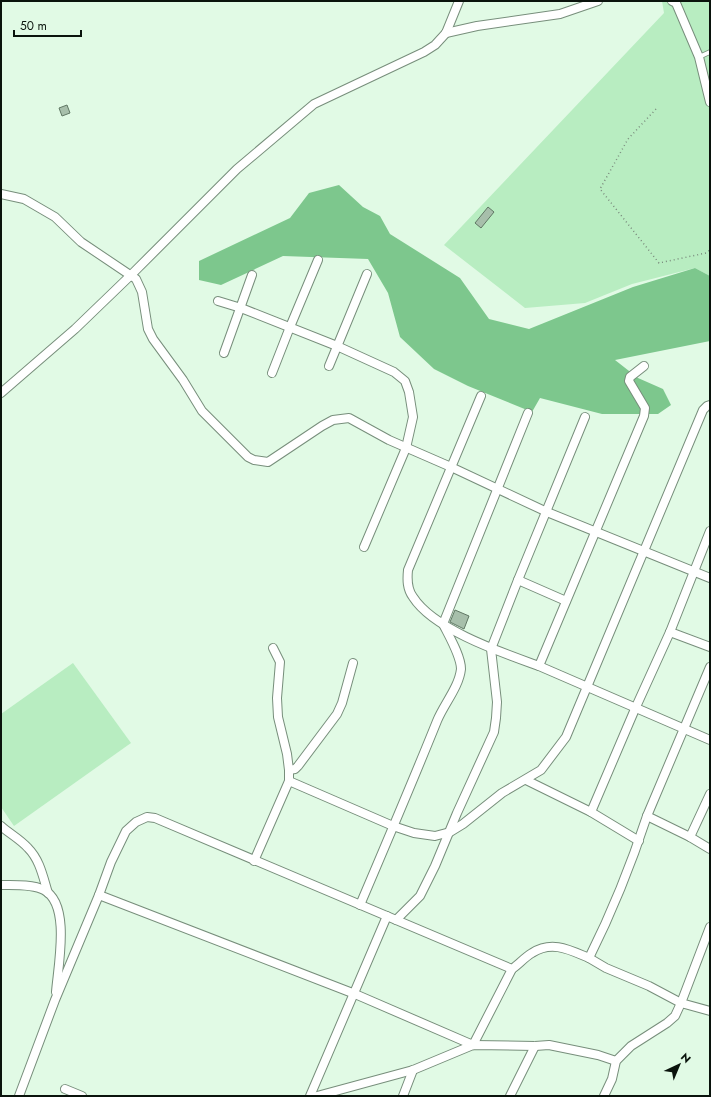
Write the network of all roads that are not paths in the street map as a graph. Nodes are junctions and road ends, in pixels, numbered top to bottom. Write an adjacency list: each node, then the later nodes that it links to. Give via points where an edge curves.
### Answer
1 (459, 1): 4 (street)
2 (598, 1): 4 (street, via 560,14)
3 (675, 2): 6 (street)
4 (446, 33): 12 (street, via 424,52 314,104 237,169)
5 (710, 52): 6 (lane)
6 (699, 57): 7 (street)
7 (710, 102)
8 (1, 194): 12 (street, via 24,199 55,217 81,242)
9 (318, 260): 15 (street)
10 (367, 274): 16 (street)
11 (252, 275): 14 (street)
12 (130, 276): 21 (street); 26 (street, via 139,285 148,329 153,339 183,380 202,412 248,457 268,462 322,426 333,420 345,418 352,419)
13 (218, 301): 14 (street)
14 (241, 308): 15 (street); 17 (street)
15 (290, 327): 16 (street); 20 (street)
16 (337, 346): 18 (street); 26 (street, via 394,372 405,381 413,417)
17 (224, 353)
18 (329, 366)
19 (644, 366): 30 (street, via 630,376 629,381 645,408 644,416)
20 (272, 373)
21 (1, 393)
22 (481, 396): 27 (street)
23 (710, 406): 33 (street, via 703,410)
24 (528, 413): 28 (street)
25 (585, 417): 29 (street)
26 (406, 448): 27 (street); 32 (street)
27 (451, 466): 28 (street); 38 (street, via 408,570 407,583 412,596 425,611)
28 (498, 489): 29 (street); 38 (street)
29 (547, 512): 30 (street); 36 (street)
30 (596, 531): 33 (street); 37 (street)
31 (710, 531): 34 (street)
32 (364, 547)
33 (644, 551): 34 (street); 46 (street)
34 (694, 571): 35 (street); 39 (street)
35 (710, 578)
36 (518, 580): 37 (street); 42 (street)
37 (566, 601): 44 (street)
38 (443, 624): 42 (street); 57 (street, via 457,652 461,668 457,683 438,720)
39 (670, 632): 40 (street); 47 (street)
40 (710, 646)
41 (273, 648): 50 (street, via 280,662 278,717)
42 (491, 649): 44 (street); 58 (street, via 497,702 494,732)
43 (353, 663): 50 (street, via 337,714 298,766)
44 (539, 666): 46 (street)
45 (710, 667): 48 (street)
46 (587, 688): 47 (street); 51 (street, via 566,737 541,770)
47 (635, 709): 48 (street); 54 (street)
48 (684, 729): 49 (street); 55 (street)
49 (710, 740)
50 (289, 770): 52 (street)
51 (526, 780): 54 (street); 58 (street, via 502,793)
52 (288, 781): 57 (street); 62 (street)
53 (710, 794): 59 (street)
54 (591, 812): 60 (street)
55 (647, 816): 59 (street); 60 (street)
56 (1, 826): 64 (street, via 28,847 35,856)
57 (393, 826): 58 (street, via 435,836); 66 (street)
58 (450, 832): 68 (street, via 420,896)
59 (690, 838): 61 (street)
60 (639, 841): 70 (street, via 608,922)
61 (710, 849)
62 (254, 861): 65 (street, via 156,818 147,817 126,831); 66 (street)
63 (1, 885): 64 (street, via 19,885 42,889)
64 (48, 893): 73 (street, via 56,902 61,919)
65 (99, 895): 72 (street); 73 (street)
66 (360, 906): 67 (street)
67 (387, 916): 68 (street); 72 (street)
68 (396, 920): 71 (street)
69 (710, 927): 74 (street)
70 (589, 958): 71 (street, via 564,947 546,947 532,952); 74 (street)
71 (512, 969): 76 (street)
72 (355, 994): 76 (street); 83 (street)
73 (55, 1000): 81 (street)
74 (681, 1003): 75 (street); 78 (street, via 675,1016 631,1046)
75 (710, 1011)
76 (473, 1045): 77 (street); 79 (street)
77 (535, 1046): 78 (street, via 549,1045 598,1054); 86 (street)
78 (616, 1061): 87 (street, via 612,1079)
79 (413, 1070): 84 (street); 85 (street)
80 (65, 1088): 82 (street)
81 (19, 1096)
82 (82, 1096)
83 (310, 1096)
84 (318, 1096)
85 (403, 1096)
86 (510, 1096)
87 (604, 1096)

